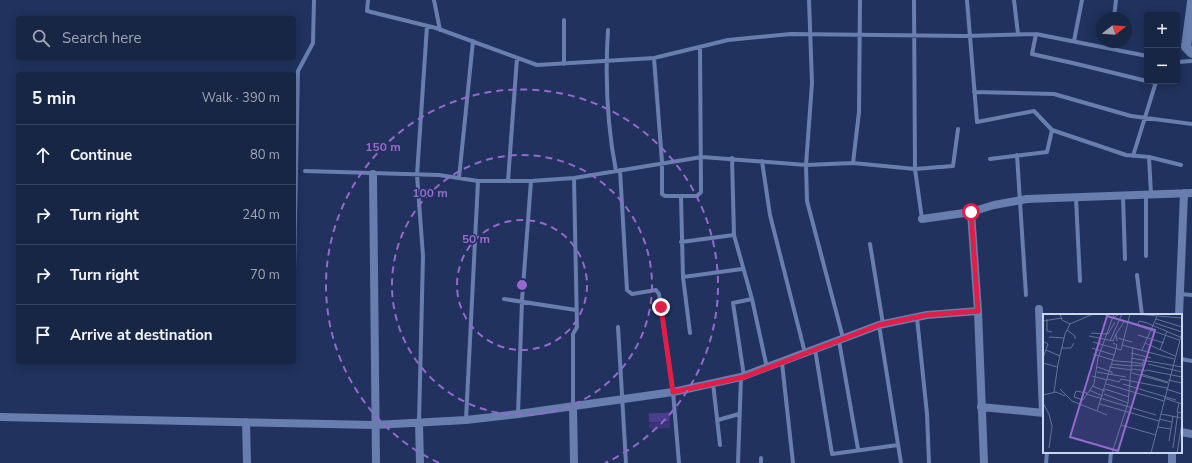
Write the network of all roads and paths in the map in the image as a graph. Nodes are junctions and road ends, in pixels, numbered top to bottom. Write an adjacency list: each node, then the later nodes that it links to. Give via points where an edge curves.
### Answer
1 (314, 0): 55 (lane, via 312,43 298,71)
2 (368, 0): 14 (lane, via 367,11)
3 (434, 0): 15 (lane)
4 (808, 0): 17 (lane)
5 (860, 0): 20 (lane)
6 (914, 0): 21 (lane)
7 (967, 0): 22 (lane)
8 (1014, 0): 18 (lane)
9 (1082, 0): 23 (lane)
10 (1116, 0): 12 (lane)
11 (1192, 2): 28 (main road, via 1186,47)
12 (1115, 12)
13 (564, 20): 35 (lane)
14 (427, 26): 15 (lane); 59 (lane)
15 (440, 30): 24 (lane)
16 (608, 30): 32 (lane)
17 (809, 34): 20 (lane); 26 (lane, via 728,40); 52 (lane, via 812,83)
18 (1018, 34): 19 (lane); 22 (lane)
19 (1036, 34): 23 (lane); 36 (lane, via 1032,54)
20 (860, 35): 21 (lane); 51 (lane, via 859,112)
21 (915, 36): 22 (lane); 54 (lane)
22 (970, 36): 38 (lane)
23 (1074, 41): 25 (lane)
24 (473, 42): 30 (lane); 60 (lane)
25 (1096, 45)
26 (700, 47): 31 (lane); 45 (lane)
27 (1111, 48): 29 (lane)
28 (1192, 53)
29 (1144, 55)
30 (517, 58): 35 (lane, via 537,65); 63 (lane)
31 (654, 58): 32 (lane); 50 (lane)
32 (606, 61): 35 (lane); 57 (lane, via 610,140)
33 (1192, 61): 34 (lane)
34 (1180, 62)
35 (564, 64)
36 (1144, 79)
37 (1155, 84): 39 (lane)
38 (974, 92): 39 (lane, via 1054,94); 42 (lane, via 977,122 1034,111)
39 (1144, 118): 40 (lane); 44 (lane)
40 (1192, 124)
41 (958, 129): 54 (lane, via 953,166)
42 (1052, 130): 43 (lane, via 1046,152); 44 (lane)
43 (1017, 155): 48 (lane); 70 (lane)
44 (1133, 156): 46 (lane)
45 (702, 157): 47 (lane); 50 (lane); 68 (lane, via 700,194)
46 (1149, 157): 53 (lane); 66 (lane)
47 (732, 158): 49 (lane); 73 (lane)
48 (990, 159)
49 (762, 161): 52 (lane); 99 (lane, via 770,215)
50 (662, 162): 57 (lane); 68 (lane, via 663,196)
51 (853, 164): 52 (lane); 54 (lane)
52 (806, 165): 97 (lane, via 807,201)
53 (1181, 166)
54 (915, 169): 72 (lane)
55 (296, 171)
56 (305, 171): 58 (lane)
57 (618, 171): 61 (lane); 107 (lane, via 627,290 632,294 656,290 659,294)
58 (373, 174): 59 (lane); 119 (street)
59 (417, 174): 60 (lane); 118 (lane, via 422,256)
60 (459, 178): 62 (lane)
61 (574, 178): 64 (lane); 89 (lane)
62 (478, 181): 63 (lane); 115 (lane)
63 (508, 181): 64 (lane)
64 (531, 181): 87 (lane)
65 (1188, 193): 66 (street); 82 (street)
66 (1149, 194): 67 (street); 76 (lane)
67 (1123, 195): 69 (street); 77 (lane)
68 (681, 197): 74 (lane)
69 (1076, 197): 70 (street); 81 (lane)
70 (1021, 200): 71 (street); 83 (lane)
71 (971, 212): 72 (street); 90 (street)
72 (922, 219)
73 (734, 235): 74 (lane); 78 (lane)
74 (682, 242): 80 (lane)
75 (870, 244): 94 (lane)
76 (1146, 256)
77 (1126, 259)
78 (742, 269): 80 (lane); 86 (lane)
79 (1137, 275): 91 (lane)
80 (683, 276): 96 (lane)
81 (1080, 281)
82 (1180, 294): 84 (lane); 92 (street)
83 (1026, 295)
84 (1192, 295)
85 (504, 299): 87 (lane)
86 (752, 299): 104 (lane); 105 (lane, via 733,303)
87 (522, 300): 89 (lane); 112 (lane)
88 (1039, 309): 100 (street)
89 (576, 310): 109 (lane, via 576,327 573,334)
90 (978, 311): 93 (street); 110 (street)
91 (1142, 314)
92 (1179, 314)
93 (917, 318): 94 (street); 136 (lane, via 927,414)
94 (881, 325): 97 (street); 123 (lane)
95 (618, 326): 108 (lane)
96 (690, 333)
97 (841, 339): 98 (street); 124 (lane)
98 (815, 349): 99 (street); 124 (lane, via 832,454)
99 (804, 353): 103 (street)
100 (1043, 356)
101 (1182, 358): 102 (lane)
102 (1192, 361)
103 (782, 363): 104 (street); 134 (lane)
104 (767, 369): 105 (street)
105 (743, 377): 106 (street); 113 (lane)
106 (713, 383): 107 (street); 116 (lane)
107 (673, 392): 108 (street); 132 (lane)
108 (624, 398): 109 (street); 131 (lane)
109 (573, 406): 112 (street); 130 (street)
110 (981, 407): 111 (street); 137 (street)
111 (1043, 413)
112 (518, 414): 115 (street)
113 (740, 414): 116 (lane); 133 (lane)
114 (0, 417): 117 (street)
115 (466, 420): 118 (street)
116 (718, 420): 122 (lane)
117 (246, 422): 119 (street); 127 (street)
118 (419, 422): 119 (street); 129 (street)
119 (375, 425): 128 (street)
120 (1182, 432): 121 (street)
121 (1192, 434)
122 (720, 445)
123 (898, 445): 124 (lane); 135 (lane)
124 (858, 449)
125 (1047, 453): 138 (lane)
126 (1111, 453): 139 (lane)
127 (247, 463)
128 (376, 463)
129 (420, 463)
130 (574, 463)
131 (626, 463)
132 (679, 463)
133 (738, 463)
134 (793, 463)
135 (901, 463)
136 (929, 463)
137 (984, 463)
138 (1046, 463)
139 (1110, 463)

